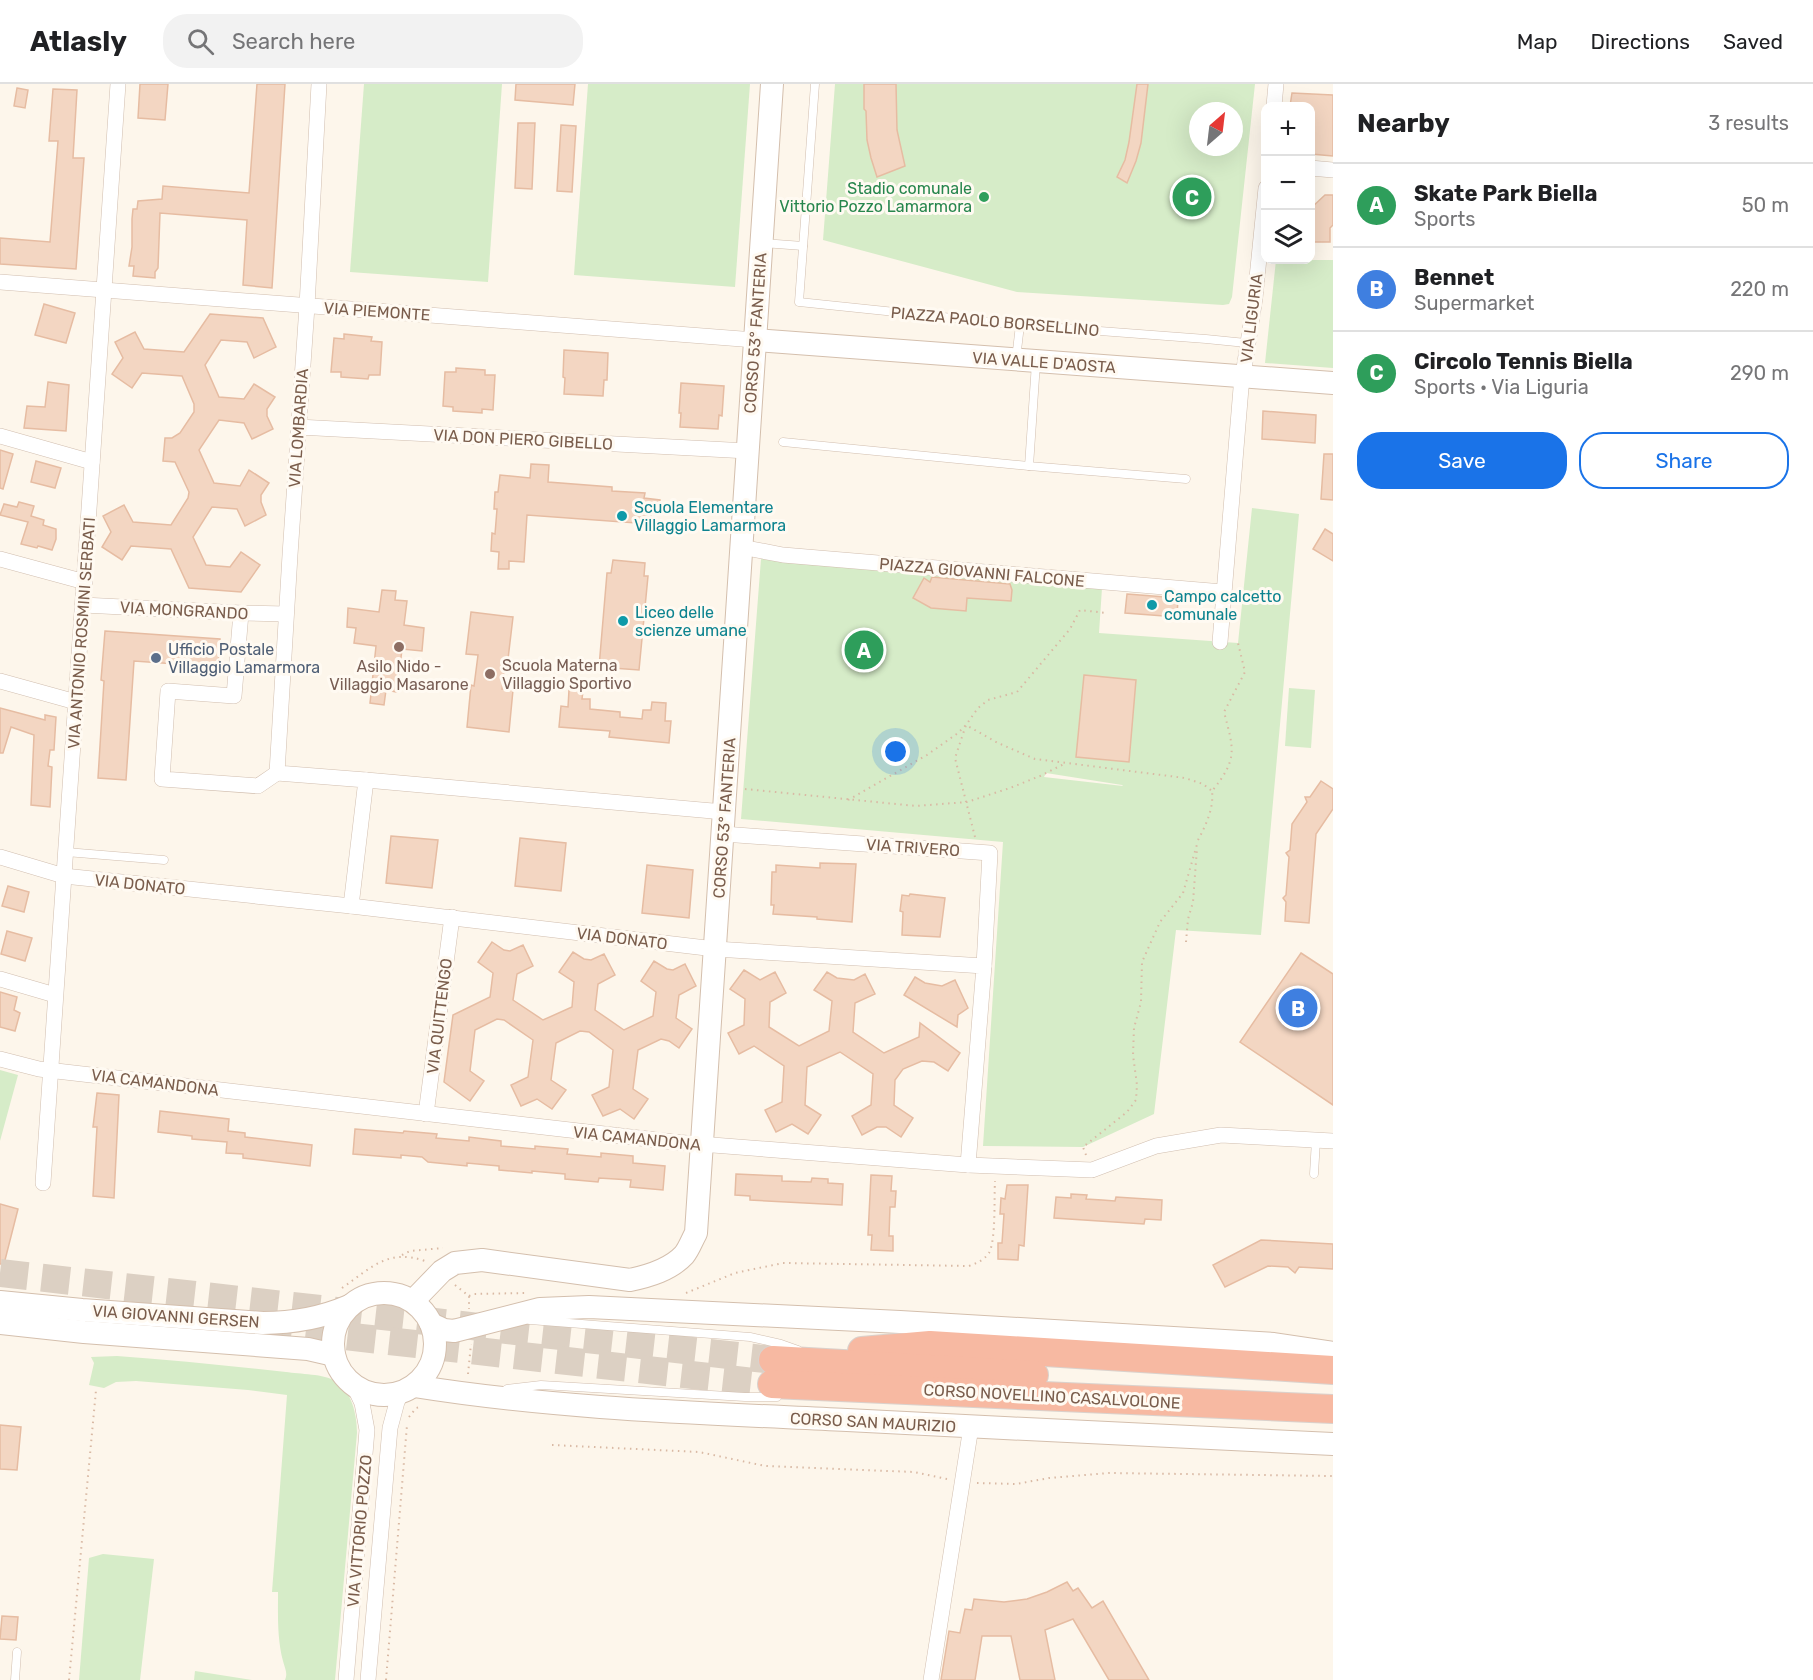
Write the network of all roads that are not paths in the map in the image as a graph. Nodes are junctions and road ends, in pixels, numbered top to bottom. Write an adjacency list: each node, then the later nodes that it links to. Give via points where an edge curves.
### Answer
1 (118, 84): 13 (street, VIA ANTONIO ROSMINI SERBATI)
2 (319, 84): 14 (street, VIA LOMBARDIA)
3 (772, 84): 10 (street, CORSO 53° FANTERIA)
4 (815, 84): 11 (lane, PIAZZA PAOLO BORSELLINO)
5 (1276, 84): 6 (street)
6 (1274, 102)
7 (1315, 168): 8 (street)
8 (1333, 170)
9 (1264, 210): 17 (street, VIA LIGURIA)
10 (761, 242): 11 (lane); 16 (street, CORSO 53° FANTERIA)
11 (803, 246): 15 (lane, PIAZZA PAOLO BORSELLINO, via 799,303)
12 (0, 282): 13 (street, VIA PIEMONTE)
13 (103, 290): 14 (street, VIA PIEMONTE); 25 (street, VIA ANTONIO ROSMINI SERBATI)
14 (307, 306): 16 (street, VIA PIEMONTE); 21 (street, VIA LOMBARDIA)
15 (1020, 325): 17 (lane, PIAZZA PAOLO BORSELLINO); 18 (lane)
16 (755, 340): 18 (street, VIA VALLE D'AOSTA); 24 (street, CORSO 53° FANTERIA)
17 (1246, 343): 19 (street, VIA LIGURIA)
18 (1026, 361): 19 (street, VIA VALLE D'AOSTA); 26 (lane)
19 (1244, 376): 20 (street, VIA VALLE D'AOSTA); 31 (street)
20 (1333, 383)
21 (298, 427): 24 (street, VIA DON PIERO GIBELLO); 34 (street, VIA LOMBARDIA)
22 (0, 436): 25 (street)
23 (783, 442): 26 (lane)
24 (748, 451): 28 (street, CORSO 53° FANTERIA)
25 (92, 462): 30 (street, VIA ANTONIO ROSMINI SERBATI)
26 (1029, 466): 27 (lane)
27 (1186, 479)
28 (741, 547): 31 (street, PIAZZA GIOVANNI FALCONE, via 783,555); 40 (street, CORSO 53° FANTERIA)
29 (0, 559): 30 (street)
30 (85, 582): 32 (street, VIA ANTONIO ROSMINI SERBATI)
31 (1223, 592): 35 (street)
32 (82, 605): 33 (street, VIA MONGRANDO); 37 (street, VIA ANTONIO ROSMINI SERBATI)
33 (241, 613): 34 (street, VIA MONGRANDO); 38 (street, via 234,696 168,691 162,779 258,786)
34 (286, 614): 38 (street, VIA LOMBARDIA)
35 (1220, 642)
36 (0, 681): 37 (street)
37 (76, 702): 41 (street, VIA ANTONIO ROSMINI SERBATI)
38 (277, 773): 39 (street)
39 (366, 780): 40 (street, VIA TRIVERO, via 658,807); 45 (street)
40 (723, 823): 47 (street, CORSO 53° FANTERIA); 48 (street, VIA TRIVERO, via 990,853)
41 (66, 852): 43 (lane); 44 (street, VIA ANTONIO ROSMINI SERBATI)
42 (0, 857): 44 (street, VIA DONATO)
43 (164, 860)
44 (64, 876): 45 (street, VIA DONATO); 50 (street, VIA ANTONIO ROSMINI SERBATI)
45 (351, 906): 46 (street, VIA DONATO)
46 (452, 917): 47 (street, VIA DONATO); 53 (street, VIA QUITTENGO)
47 (715, 949): 48 (street, VIA DONATO); 56 (street, CORSO 53° FANTERIA)
48 (984, 966): 57 (street)
49 (0, 979): 50 (street)
50 (55, 995): 52 (street, VIA ANTONIO ROSMINI SERBATI)
51 (0, 1059): 52 (street, VIA CAMANDONA)
52 (51, 1070): 53 (street, VIA CAMANDONA); 59 (street, VIA ANTONIO ROSMINI SERBATI)
53 (426, 1114): 56 (street, VIA CAMANDONA)
54 (1316, 1140): 55 (street, VIA CAMANDONA); 57 (street, VIA CAMANDONA, via 1221,1135 1156,1146 1092,1170); 58 (lane)
55 (1333, 1141)
56 (702, 1145): 57 (street, VIA CAMANDONA); 61 (street, CORSO 53° FANTERIA, via 696,1233 684,1254 651,1276 630,1280 482,1260 455,1263)
57 (968, 1165)
58 (1314, 1174)
59 (43, 1183)
60 (343, 1298): 61 (street, via 387,1292); 62 (street, VIA GIOVANNI GERSEN, via 328,1315 287,1323); 67 (street, via 332,1342)
61 (413, 1301): 65 (street)
62 (0, 1302)
63 (503, 1318): 65 (street, via 454,1331); 66 (street, via 540,1309 589,1307 1274,1344); 68 (lane, via 750,1337)
64 (0, 1323): 67 (street, VIA GIOVANNI GERSEN, via 308,1349)
65 (431, 1324): 74 (street, via 435,1351)
66 (1333, 1353)
67 (334, 1355): 71 (street, via 344,1376)
68 (833, 1363): 69 (highway, via 864,1350 930,1345); 70 (highway, CORSO NOVELLINO CASALVOLONE); 73 (highway, CORSO NOVELLINO CASALVOLONE)
69 (1333, 1370)
70 (778, 1380): 72 (highway, CORSO NOVELLINO CASALVOLONE); 75 (lane, via 744,1397 541,1385)
71 (353, 1384): 74 (street, via 376,1394); 83 (street, VIA VITTORIO POZZO, via 362,1403 367,1430)
72 (885, 1388): 76 (lane); 77 (highway, CORSO NOVELLINO CASALVOLONE); 79 (highway, via 975,1408)
73 (1333, 1393)
74 (412, 1394): 75 (street, CORSO SAN MAURIZIO); 84 (street, VIA VITTORIO POZZO, via 397,1401 390,1428)
75 (464, 1394): 78 (street, CORSO SAN MAURIZIO, via 549,1404)
76 (838, 1395)
77 (1333, 1409)
78 (971, 1426): 80 (street, CORSO SAN MAURIZIO); 85 (street)
79 (1333, 1426)
80 (1333, 1444)
81 (17, 1652): 82 (lane)
82 (15, 1680)
83 (346, 1680)
84 (368, 1680)
85 (931, 1680)

